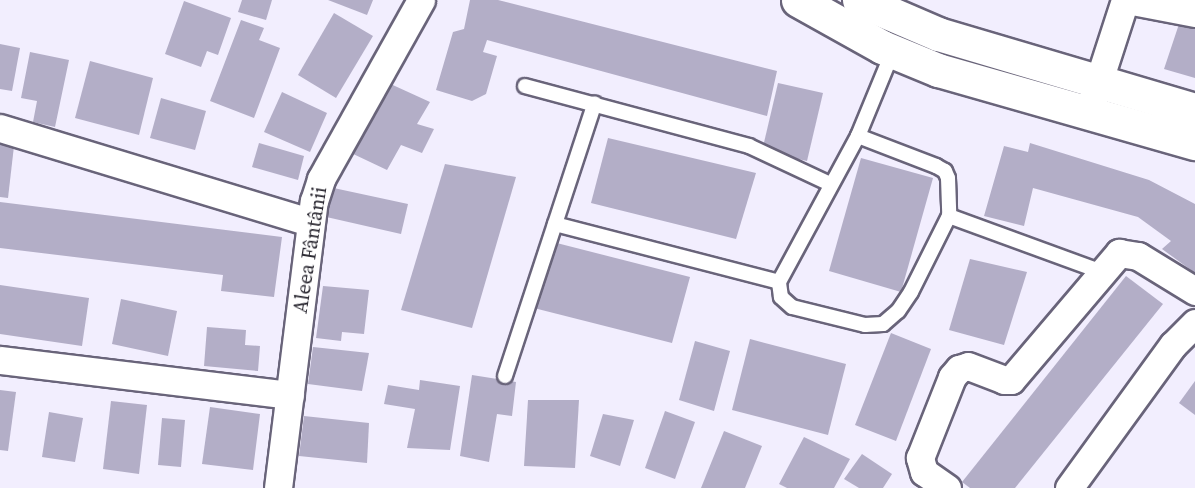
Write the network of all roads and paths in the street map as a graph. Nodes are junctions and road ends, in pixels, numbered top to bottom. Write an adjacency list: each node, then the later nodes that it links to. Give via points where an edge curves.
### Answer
1 (421, 0): 17 (street, Aleea Fântânii, via 321,179)
2 (798, 0): 6 (main road)
3 (860, 0): 7 (main road, via 938,34)
4 (1126, 0): 5 (street); 7 (street)
5 (1195, 13)
6 (893, 51): 11 (main road, via 938,70); 13 (lane)
7 (1099, 81): 10 (main road); 11 (street)
8 (525, 86): 9 (lane)
9 (595, 103): 15 (lane, via 749,146); 18 (lane)
10 (1195, 110)
11 (1089, 112): 14 (main road)
12 (0, 128): 17 (street)
13 (858, 136): 15 (lane); 16 (lane, via 945,171)
14 (1195, 143)
15 (830, 184): 20 (lane)
16 (949, 216): 19 (lane); 20 (lane, via 911,292 883,324 865,325 792,307 782,297)
17 (310, 222): 25 (street, Aleea Fântânii)
18 (555, 224): 20 (lane); 24 (lane)
19 (1102, 272): 21 (street, via 1119,253 1138,256); 27 (street, via 1011,380 968,366 952,376 920,458 924,472)
20 (779, 282)
21 (1195, 291)
22 (1195, 323): 28 (street, via 1173,345)
23 (0, 360): 25 (street)
24 (505, 376)
25 (290, 395): 26 (street, Aleea Fântânii)
26 (278, 488)
27 (947, 488)
28 (1069, 488)

